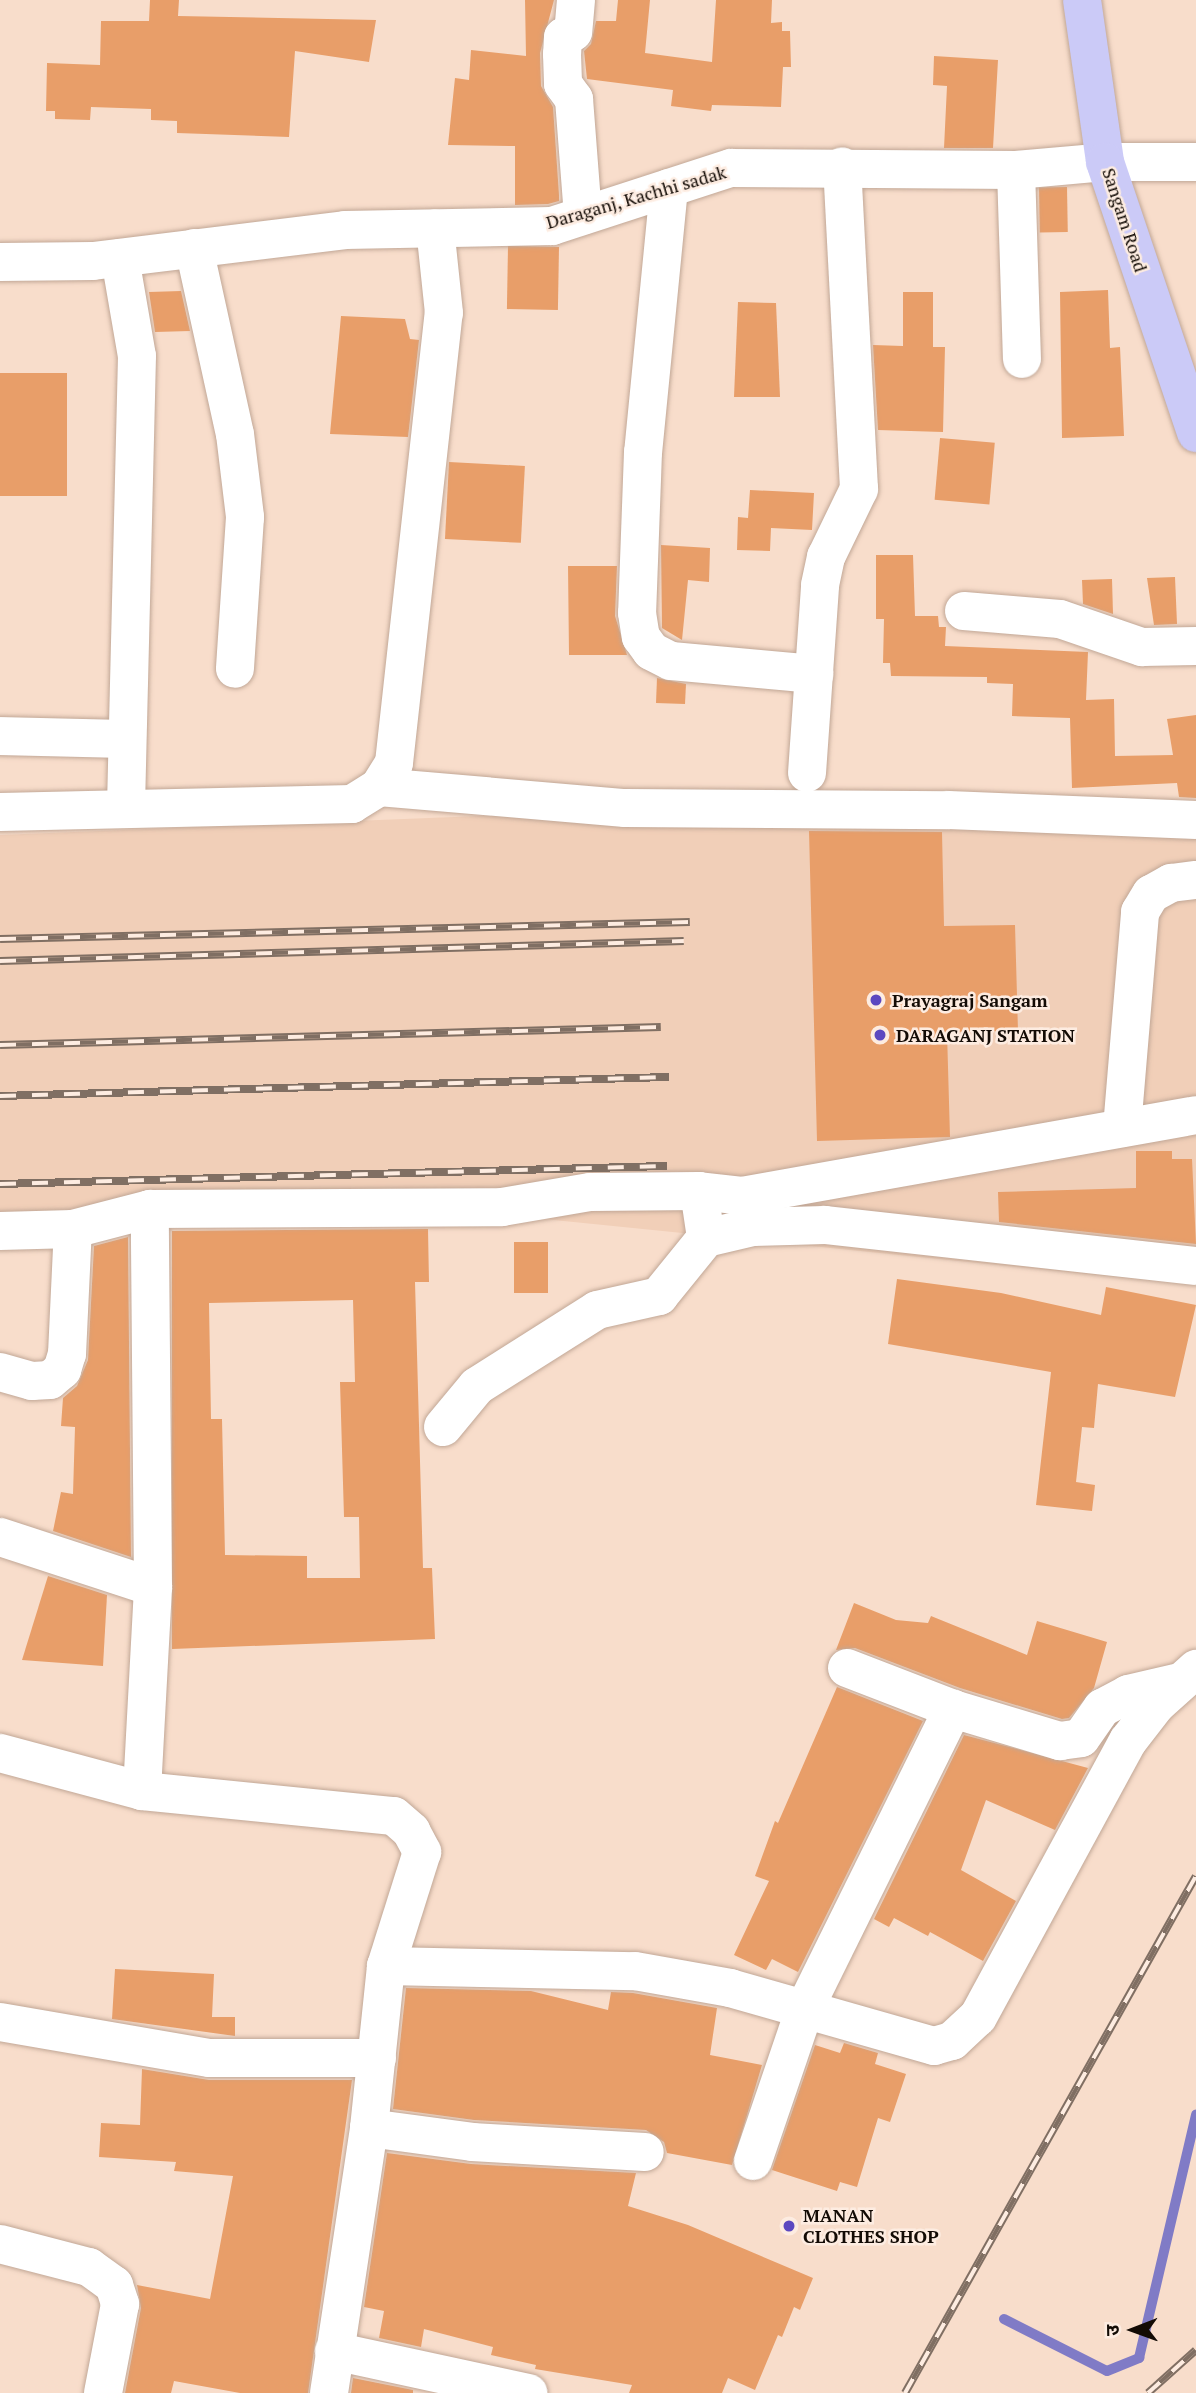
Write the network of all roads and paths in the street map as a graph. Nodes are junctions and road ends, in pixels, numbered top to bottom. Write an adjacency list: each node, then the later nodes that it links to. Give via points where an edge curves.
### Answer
1 (576, 0): 8 (street, via 573,32 563,37 562,54 564,84 574,99)
2 (1083, 0): 3 (main road, Sangam Road)
3 (1105, 162): 4 (street, Daraganj, Kachhi sadak); 6 (street, Daraganj, Kachhi sadak); 14 (main road, Sangam Road)
4 (1196, 162)
5 (842, 166): 6 (street, Daraganj, Kachhi sadak); 7 (street, Daraganj, Kachhi sadak, via 731,168); 18 (street, via 859,489 826,557)
6 (1016, 170): 13 (street)
7 (669, 188): 8 (street, Daraganj, Kachhi sadak); 18 (street, via 643,452 637,613 641,637 651,651 671,661)
8 (583, 216): 9 (street, Daraganj, Kachhi sadak, via 552,226)
9 (435, 228): 10 (street, Daraganj, Kachhi sadak, via 345,229); 22 (street, via 444,313 394,763)
10 (194, 248): 11 (street, Daraganj, Kachhi sadak); 17 (street, via 235,434 245,517)
11 (120, 258): 12 (street, Daraganj, Kachhi sadak); 20 (street, via 137,356)
12 (0, 262)
13 (1022, 359)
14 (1196, 433)
15 (964, 611): 16 (street, via 1060,619 1142,647)
16 (1196, 646)
17 (235, 669)
18 (814, 674): 21 (street)
19 (0, 736): 20 (street)
20 (127, 740): 23 (street)
21 (807, 772)
22 (379, 787): 23 (street, via 352,804); 25 (street, via 625,808 949,810)
23 (126, 809): 24 (street)
24 (0, 812)
25 (1196, 820)
26 (1196, 880): 28 (street, via 1171,883 1151,894 1140,912)
27 (1196, 1115): 28 (street)
28 (1122, 1128): 29 (street, via 742,1196)
29 (699, 1191): 30 (street, via 590,1192 502,1208); 33 (street)
30 (150, 1209): 31 (street); 38 (street)
31 (73, 1229): 32 (street); 35 (street, via 67,1354 62,1370 50,1380 32,1381)
32 (0, 1231)
33 (706, 1238): 34 (street, via 753,1227 825,1224); 36 (street, via 659,1296 597,1310 477,1386)
34 (1196, 1266)
35 (0, 1372)
36 (443, 1426)
37 (0, 1537): 38 (street)
38 (153, 1587): 43 (street)
39 (848, 1668): 41 (street)
40 (1188, 1675): 41 (street, via 1128,1694 1102,1709 1081,1738 1060,1741); 45 (street, via 1128,1741 978,2017 952,2041 934,2046 905,2041)
41 (953, 1709): 45 (street)
42 (0, 1753): 43 (street)
43 (142, 1791): 44 (street, via 394,1816 411,1831 422,1852)
44 (386, 1966): 45 (street, via 635,1970); 47 (street)
45 (805, 2008): 50 (street)
46 (0, 2022): 47 (street, via 209,2058)
47 (377, 2058): 48 (street)
48 (369, 2128): 49 (street, via 472,2142); 52 (street)
49 (645, 2152)
50 (752, 2161)
51 (0, 2244): 53 (street, via 89,2267 114,2285 120,2304)
52 (334, 2351): 54 (street); 55 (street)
53 (103, 2393)
54 (329, 2393)
55 (529, 2393)

